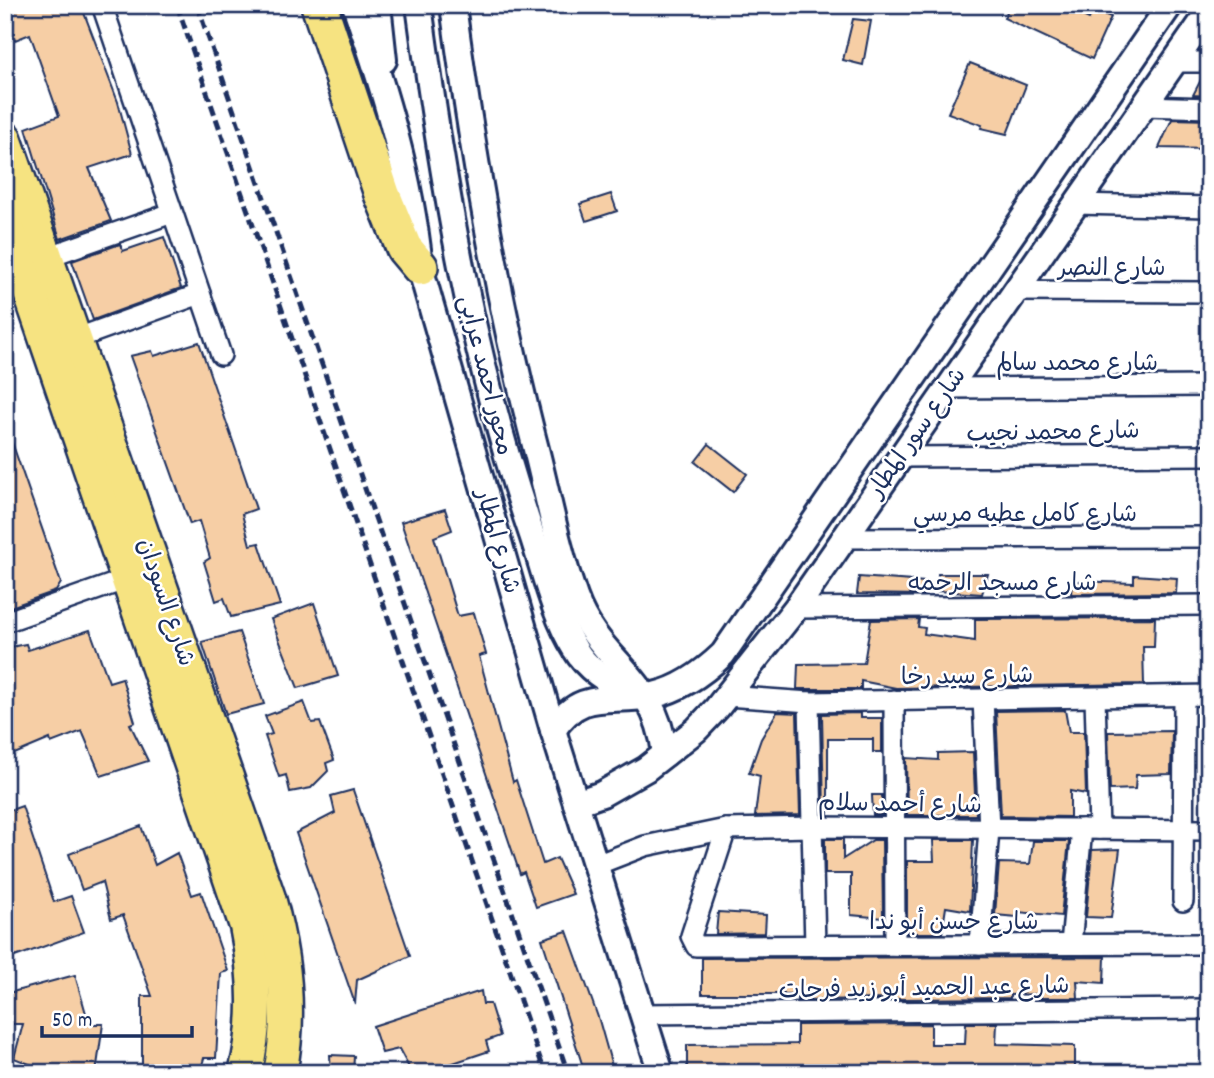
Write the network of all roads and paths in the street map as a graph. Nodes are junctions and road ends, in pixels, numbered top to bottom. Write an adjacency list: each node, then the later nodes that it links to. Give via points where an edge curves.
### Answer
1 (102, 5): 17 (street)
2 (319, 5): 20 (highway, via 383,194 404,248)
3 (355, 5): 11 (street, شارع المطار)
4 (378, 5): 11 (street)
5 (419, 5): 37 (street, محور احمد عرابى, via 448,213 492,403 527,521 575,649 606,680)
6 (453, 5): 37 (street, via 492,264 574,595 600,643)
7 (1170, 5): 37 (street, شارع سور المطار, via 734,641 692,680)
8 (1209, 12): 9 (street, شارع سور المطار)
9 (1173, 62): 10 (street); 12 (street, شارع سور المطار)
10 (1209, 62)
11 (386, 93): 20 (street, شارع المطار, via 415,219)
12 (1144, 106): 13 (street); 15 (street, شارع سور المطار)
13 (1209, 108)
14 (5, 138): 19 (main road, شارع السودان)
15 (1075, 204): 16 (street); 21 (street, شارع سور المطار)
16 (1209, 207)
17 (172, 213): 19 (street); 23 (street)
18 (5, 220): 32 (main road, شارع السودان)
19 (47, 257): 24 (main road, شارع السودان)
20 (420, 267): 44 (street, شارع المطار)
21 (1014, 291): 22 (street, شارع النصر); 27 (street, شارع سور المطار)
22 (1209, 292)
23 (200, 294): 24 (street); 25 (street)
24 (75, 339): 64 (main road, شارع السودان, via 269,898 285,980 285,1036)
25 (221, 355)
26 (1209, 386): 27 (street, شارع محمد سالم)
27 (947, 388): 29 (street, شارع سور المطار)
28 (1209, 455): 29 (street, شارع محمد نجيب)
29 (898, 457): 31 (street, شارع سور المطار)
30 (1209, 537): 31 (street, شارع كامل عطيه مرسي)
31 (841, 538): 34 (street, شارع سور المطار)
32 (127, 579): 35 (street); 63 (main road, شارع السودان, via 246,926 255,1008)
33 (1209, 605): 34 (street, شارع مسجد الرحمه)
34 (796, 608): 38 (street, شارع سور المطار)
35 (5, 622)
36 (1209, 695): 39 (street, شارع سيد رخا)
37 (648, 696): 44 (street, شارع سور المطار, via 583,702); 45 (street, via 660,724)
38 (726, 696): 43 (street, شارع سيد رخا); 45 (street, شارع سور المطار, via 707,720)
39 (1184, 696): 40 (street, شارع سيد رخا); 52 (street)
40 (1095, 698): 41 (street, شارع سيد رخا); 51 (street)
41 (984, 699): 42 (street, شارع سيد رخا); 49 (street)
42 (894, 700): 43 (street, شارع سيد رخا); 48 (street)
43 (809, 702): 47 (street)
44 (553, 730): 46 (street, شارع المطار)
45 (665, 754): 46 (street, شارع سور المطار, via 624,783)
46 (576, 803): 54 (street, شارع المطار)
47 (813, 827): 48 (street, شارع أحمد سلام); 50 (street, شارع أحمد سلام); 60 (street)
48 (894, 828): 49 (street, شارع أحمد سلام); 58 (street)
49 (989, 828): 51 (street, شارع أحمد سلام); 59 (street)
50 (726, 829): 54 (street, شارع أحمد سلام, via 645,846); 60 (street, شارع حسن أبو ندا, via 691,936 693,944)
51 (1091, 829): 52 (street, شارع أحمد سلام); 56 (street)
52 (1184, 830): 53 (street, شارع أحمد سلام); 55 (street)
53 (1209, 830)
54 (596, 865): 62 (street, شارع المطار)
55 (1183, 901)
56 (1071, 944): 57 (street, شارع حسن أبو ندا); 59 (street, شارع حسن أبو ندا)
57 (1209, 944)
58 (895, 945): 59 (street, شارع حسن أبو ندا); 60 (street, شارع حسن أبو ندا)
59 (980, 945)
60 (815, 946)
61 (1209, 1009): 62 (street, شارع عبد الحميد أبو زيد فرحات)
62 (641, 1014): 65 (street, شارع المطار)
63 (245, 1073)
64 (279, 1073)
65 (661, 1073)

